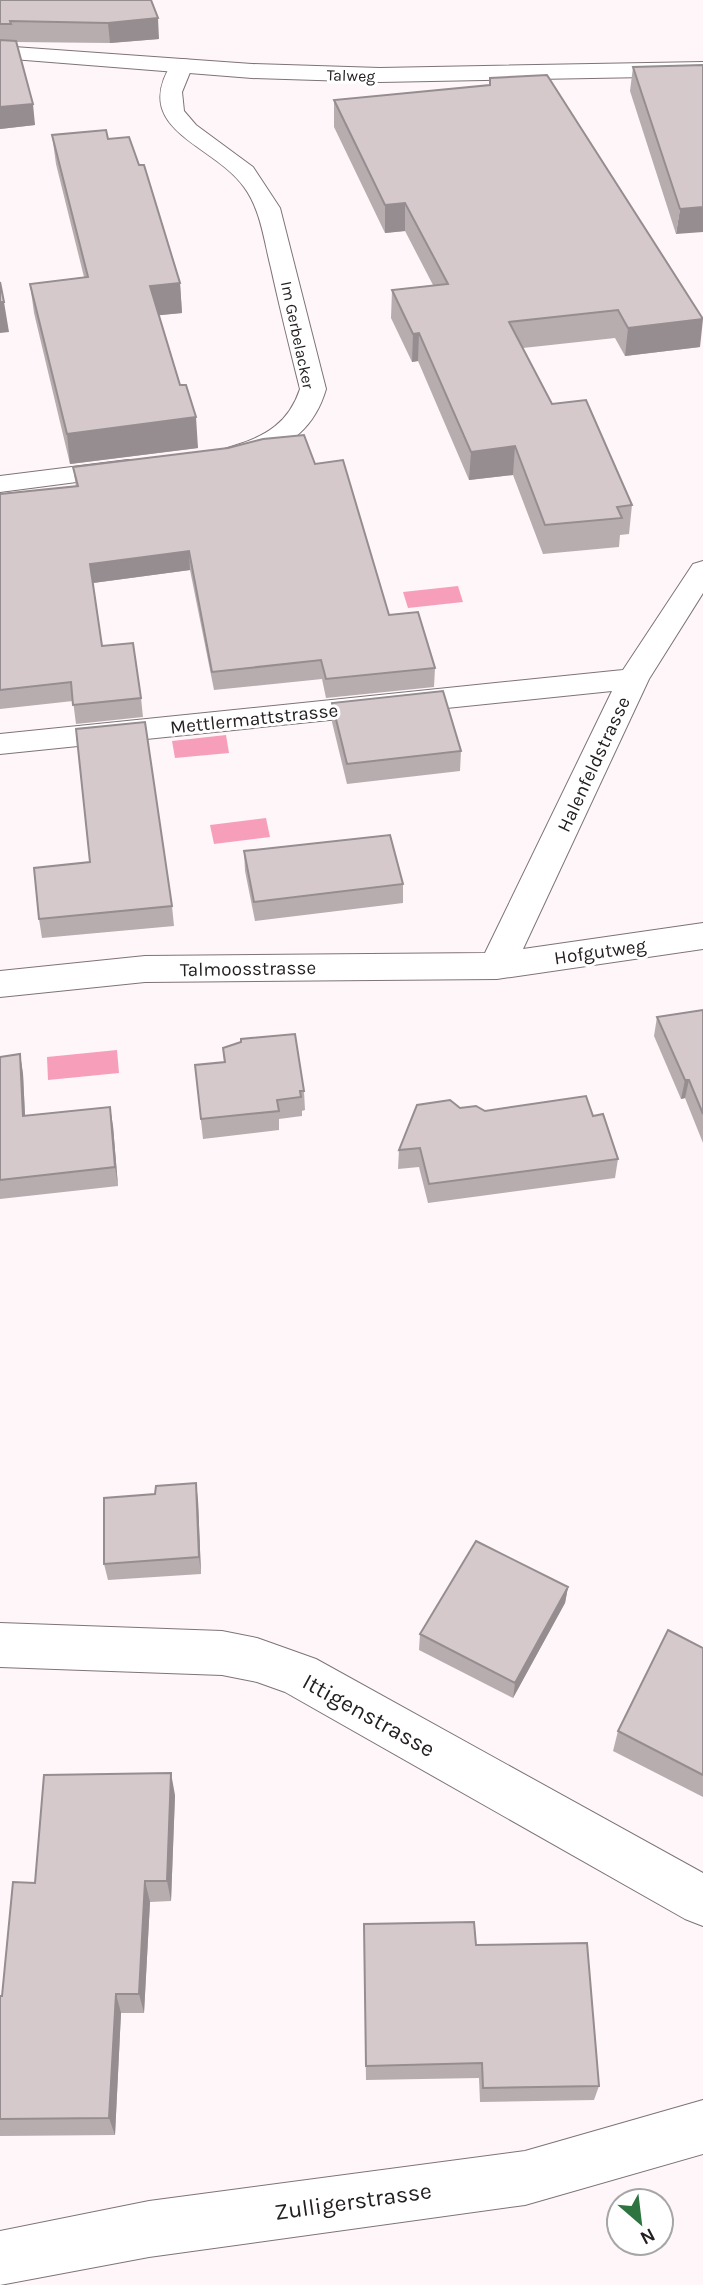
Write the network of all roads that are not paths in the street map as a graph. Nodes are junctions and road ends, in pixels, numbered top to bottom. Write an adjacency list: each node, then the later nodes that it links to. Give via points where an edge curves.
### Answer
1 (0, 52): 2 (street, Talweg)
2 (182, 65): 3 (street, Talweg, via 380,75); 4 (street, Im Gerbelacker, via 172,88 173,110 188,129 240,168 268,208 313,389 309,409 273,441 248,451)
3 (703, 69)
4 (202, 459)
5 (148, 466): 6 (street)
6 (0, 484)
7 (703, 570): 8 (street, Halenfeldstrasse)
8 (633, 679): 9 (street, Mettlermattstrasse); 11 (street, Halenfeldstrasse)
9 (0, 744)
10 (703, 936): 11 (street, Hofgutweg)
11 (497, 966): 12 (street, Talmoosstrasse, via 145,970)
12 (0, 984)
13 (0, 1645): 14 (street, Ittigenstrasse, via 195,1651 257,1660 299,1675)
14 (703, 1901)
15 (703, 2127): 16 (street, Zulligerstrasse, via 524,2178 149,2230)
16 (0, 2259)

